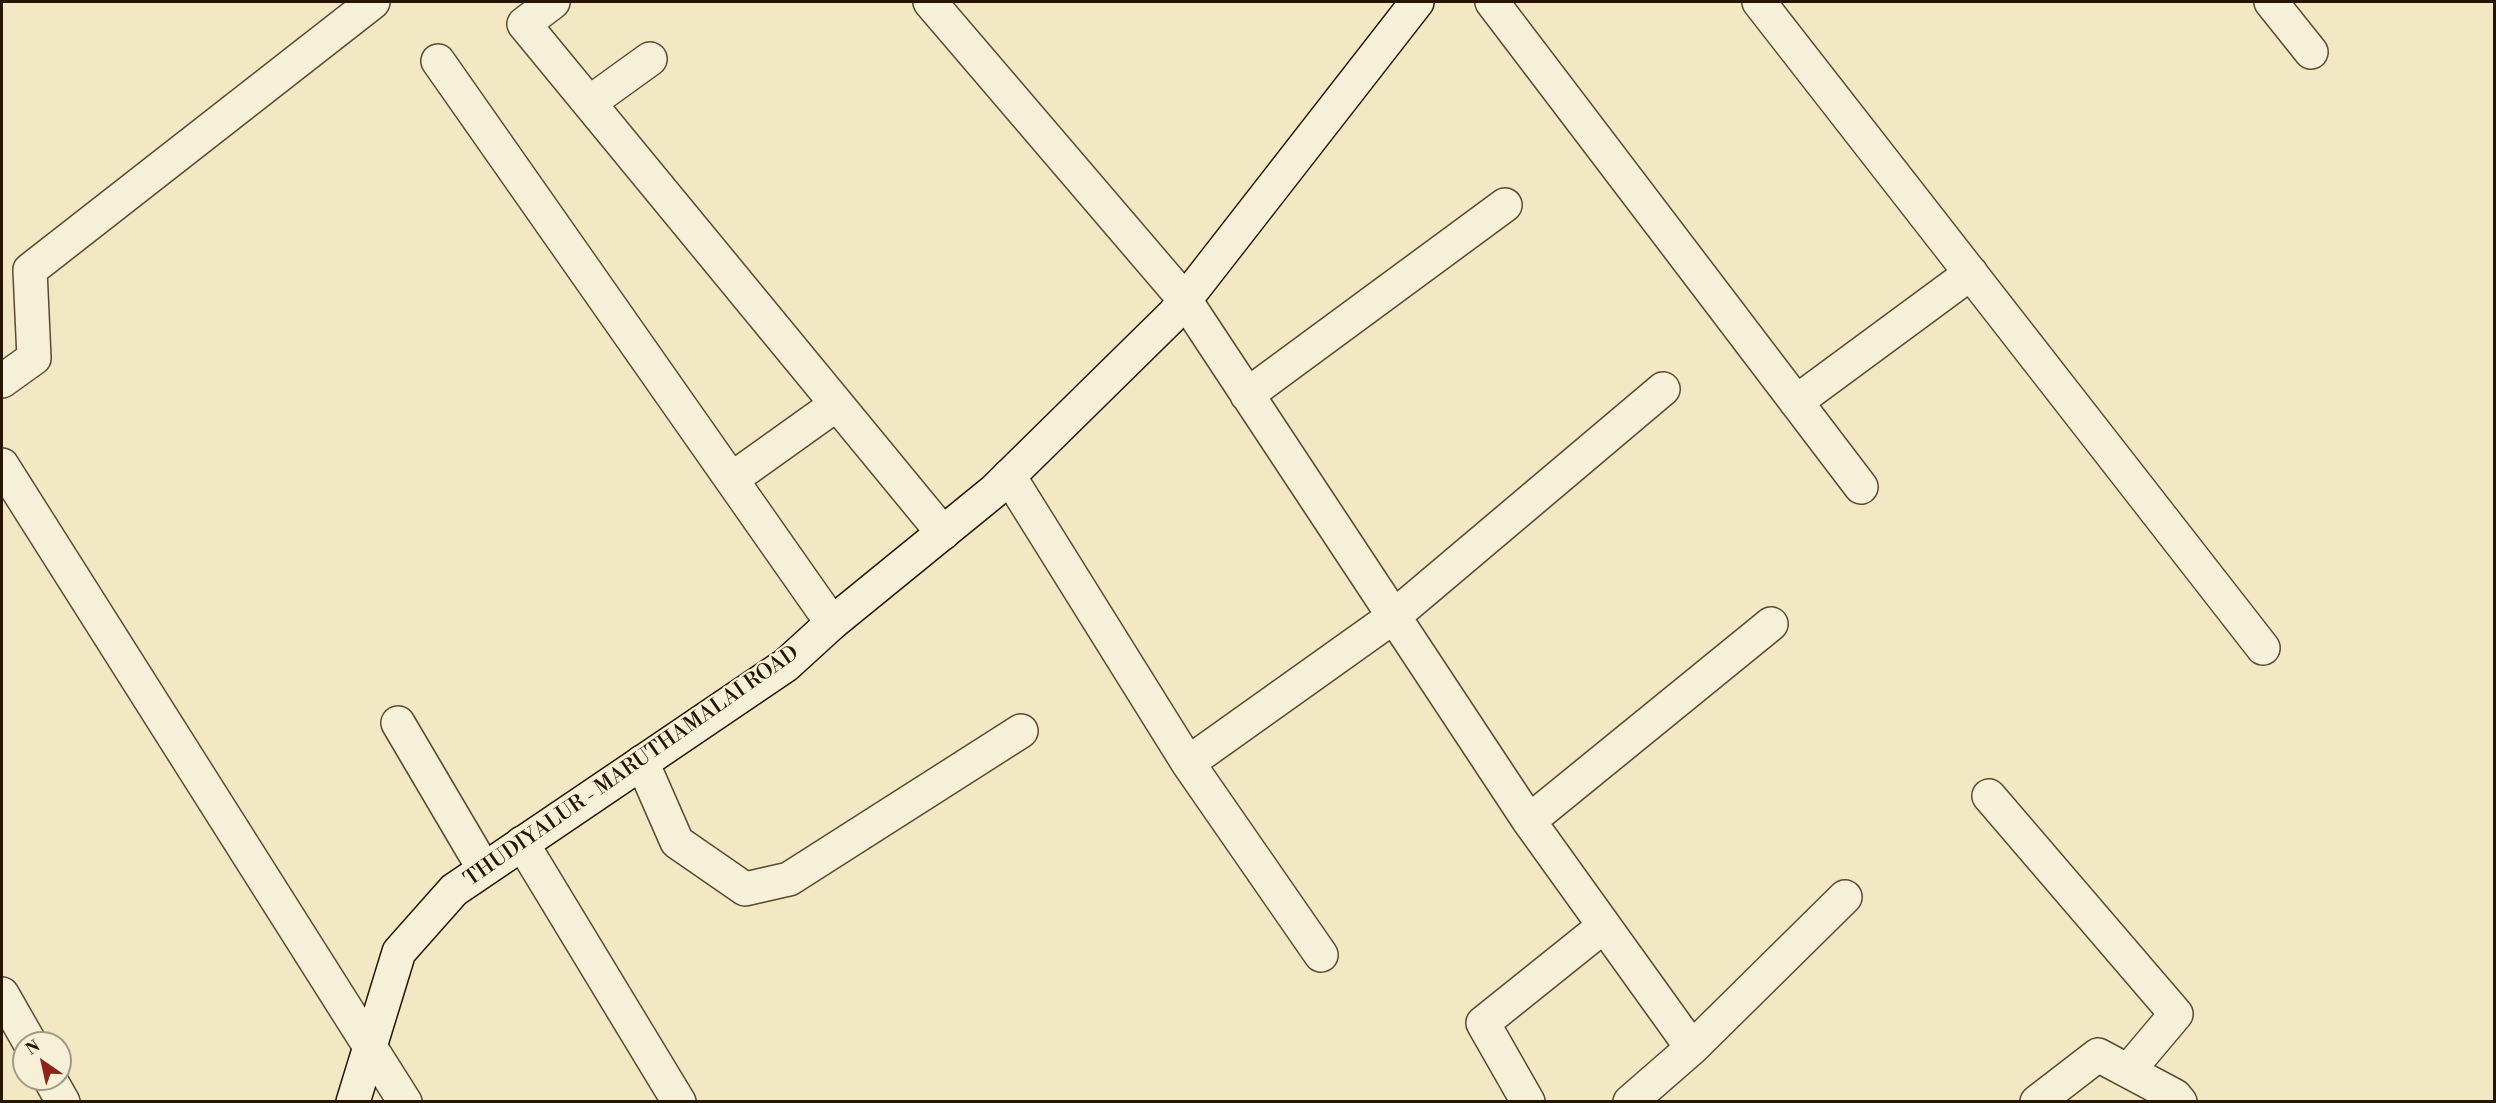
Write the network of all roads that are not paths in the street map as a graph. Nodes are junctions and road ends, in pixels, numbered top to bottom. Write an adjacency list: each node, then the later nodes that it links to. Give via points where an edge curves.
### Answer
1 (373, 2): 15 (street, via 30,270 34,358)
2 (553, 2): 11 (street, via 524,24)
3 (930, 2): 14 (street)
4 (1417, 2): 14 (street, THUDIYALUR - MARUTHAMALAI ROAD)
5 (1492, 2): 18 (street)
6 (1759, 2): 13 (street)
7 (2271, 2): 8 (street)
8 (2311, 52)
9 (650, 59): 11 (street)
10 (438, 61): 22 (street)
11 (589, 103): 19 (street)
12 (1505, 205): 17 (street)
13 (1971, 273): 18 (street); 28 (street)
14 (1185, 300): 17 (street); 21 (street, THUDIYALUR - MARUTHAMALAI ROAD)
15 (2, 381)
16 (1663, 389): 25 (street)
17 (1247, 395): 25 (street)
18 (1796, 402): 23 (street)
19 (837, 404): 22 (street); 24 (street)
20 (2, 465): 42 (street)
21 (1009, 476): 24 (street, THUDIYALUR - MARUTHAMALAI ROAD); 32 (street)
22 (732, 479): 26 (street)
23 (1861, 487)
24 (944, 533): 26 (street, THUDIYALUR - MARUTHAMALAI ROAD)
25 (1393, 617): 32 (street); 34 (street)
26 (832, 623): 31 (street, THUDIYALUR - MARUTHAMALAI ROAD, via 786,665)
27 (1771, 624): 34 (street)
28 (2263, 648)
29 (398, 723): 36 (street)
30 (1021, 731): 31 (street, via 789,879 745,889 677,842)
31 (642, 762): 35 (street, THUDIYALUR - MARUTHAMALAI ROAD)
32 (1188, 763): 39 (street)
33 (1989, 796): 44 (street, via 2176,1014)
34 (1529, 821): 38 (street)
35 (522, 843): 36 (street, THUDIYALUR - MARUTHAMALAI ROAD); 47 (street)
36 (484, 869): 42 (street, THUDIYALUR - MARUTHAMALAI ROAD, via 454,890 399,952)
37 (1845, 897): 43 (street)
38 (1604, 926): 43 (street); 48 (street, via 1483,1023)
39 (1321, 955)
40 (2, 994): 41 (street)
41 (23, 1031)
42 (369, 1046): 45 (street, THUDIYALUR - MARUTHAMALAI ROAD); 46 (street)
43 (1692, 1048): 49 (street)
44 (2128, 1071): 50 (street, via 2098,1055); 51 (street)
45 (353, 1101)
46 (405, 1101)
47 (679, 1101)
48 (1528, 1101)
49 (1630, 1101)
50 (2037, 1101)
51 (2180, 1101)

